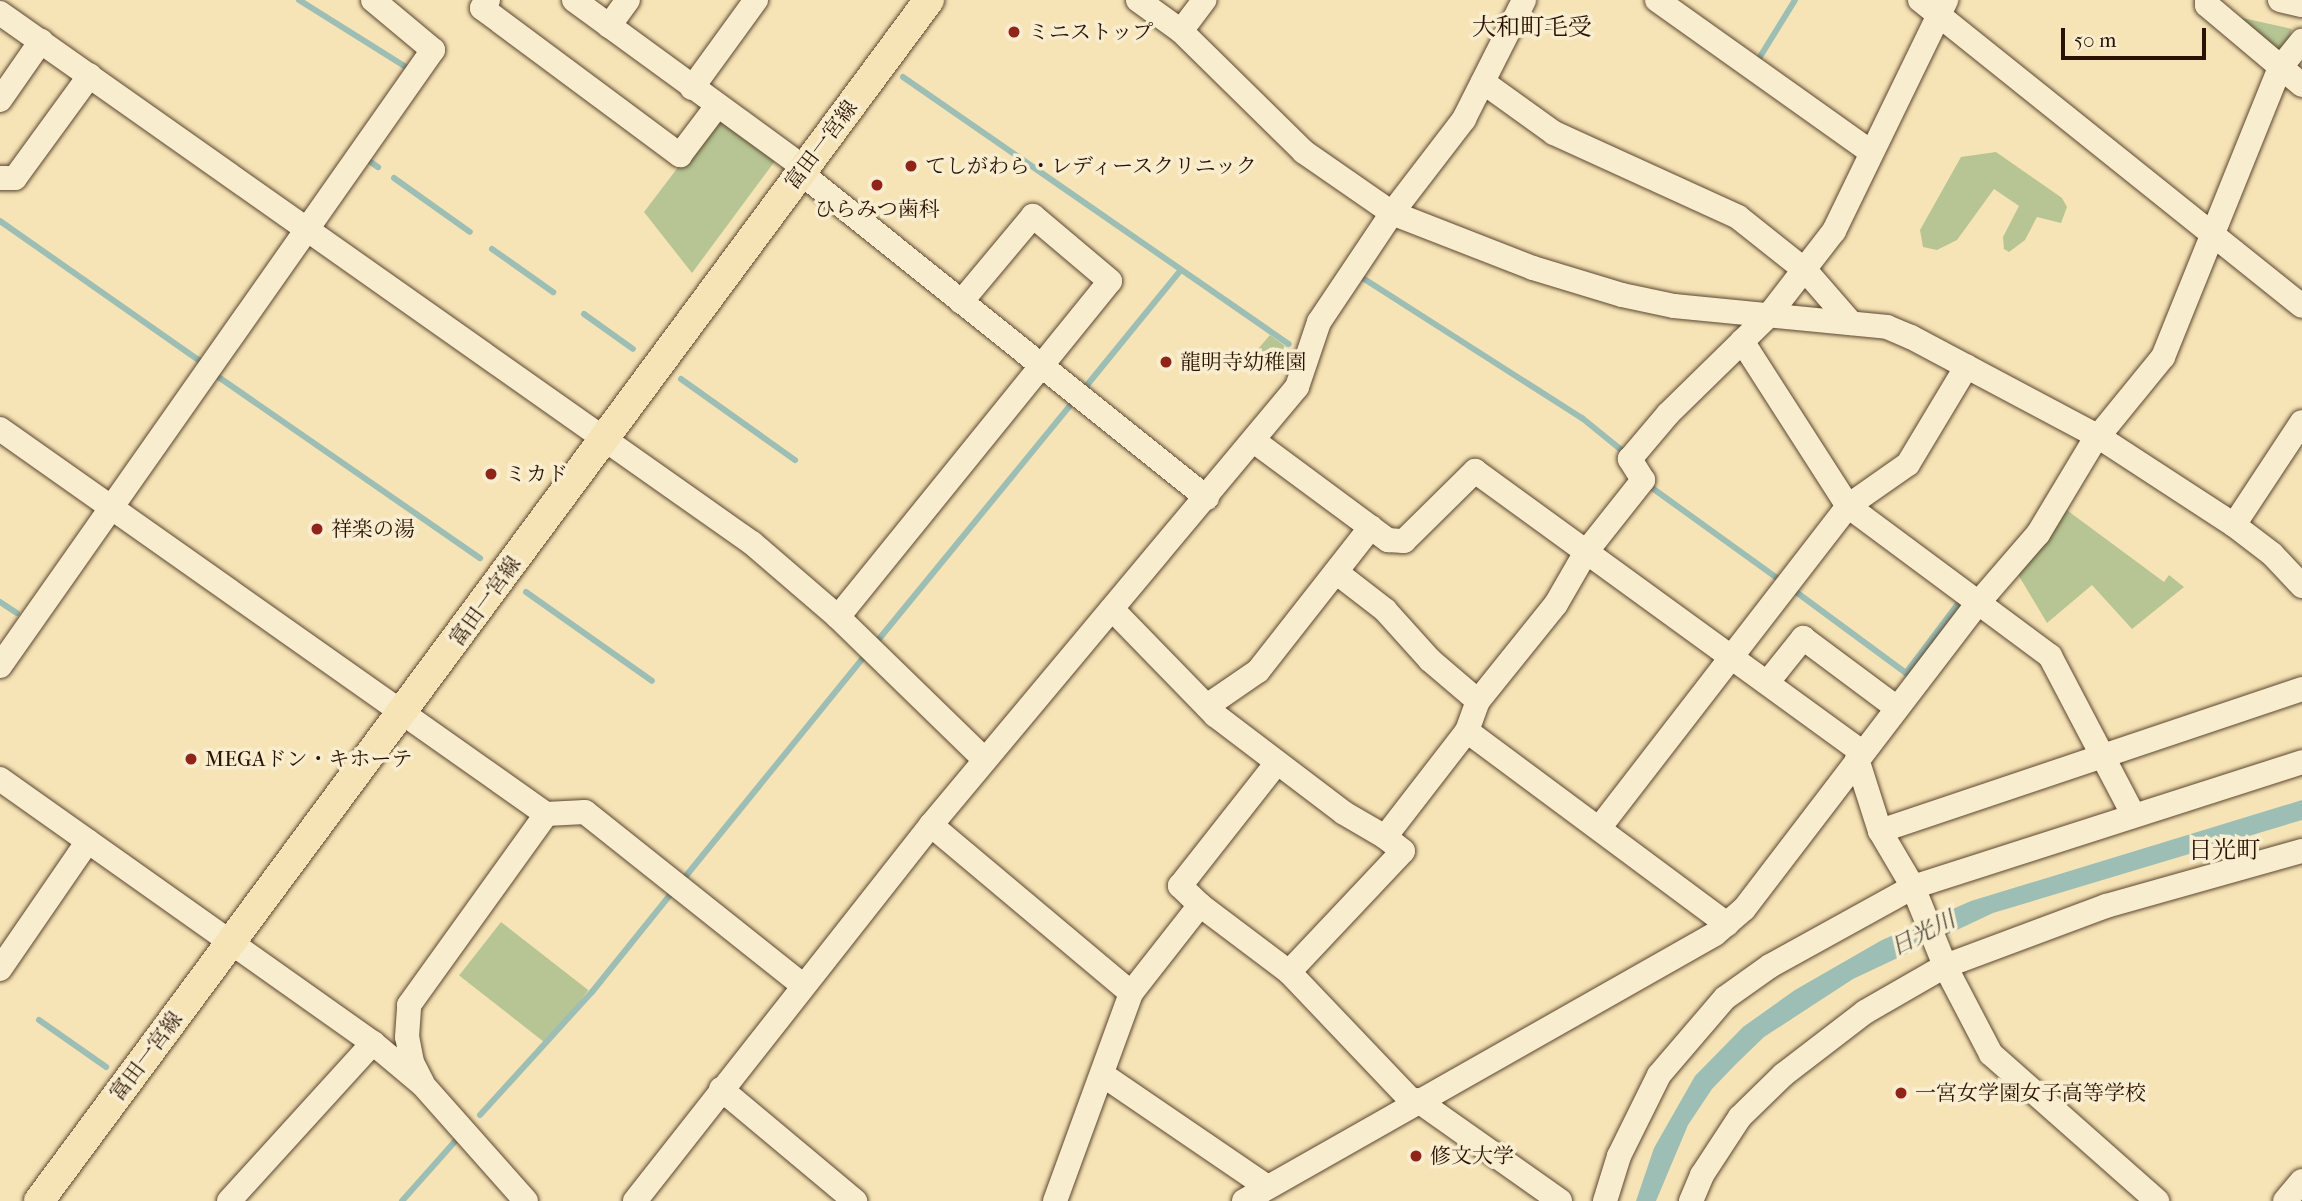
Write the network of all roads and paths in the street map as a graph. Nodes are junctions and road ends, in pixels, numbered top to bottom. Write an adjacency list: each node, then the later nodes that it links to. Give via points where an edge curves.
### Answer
1 (373, 0): 29 (street, via 433,50)
2 (488, 0): 24 (street, via 482,8 680,155)
3 (574, 0): 14 (street)
4 (628, 0): 14 (street)
5 (756, 0): 22 (street)
6 (929, 0): 26 (main road, 富田一宮線)
7 (1138, 0): 15 (street)
8 (1204, 0): 15 (street)
9 (1657, 0): 25 (street)
10 (2207, 0): 18 (street, via 2207,5)
11 (1516, 2): 20 (street)
12 (1935, 5): 25 (street); 30 (street)
13 (0, 13): 16 (street)
14 (609, 26): 22 (street)
15 (1181, 31): 28 (street, via 1304,152)
16 (41, 41): 19 (street); 23 (street)
17 (2302, 41): 18 (street)
18 (2280, 68): 21 (street); 30 (street)
19 (89, 75): 27 (street, via 15,178); 29 (street)
20 (1483, 82): 28 (street, via 1464,119); 31 (street, via 1554,134 1738,217)
21 (2302, 85)
22 (692, 88): 24 (street)
23 (0, 100)
24 (718, 106): 26 (street)
25 (1871, 152): 31 (street, via 1834,231)
26 (802, 171): 32 (street); 41 (main road, 富田一宮線)
27 (0, 178)
28 (1392, 214): 34 (street, via 1533,268 1622,295 1674,306); 43 (street, via 1319,322 1297,387)
29 (307, 228): 41 (street); 46 (street)
30 (2211, 235): 33 (street); 42 (street, via 2163,357)
31 (1806, 271): 34 (street); 35 (street)
32 (961, 302): 37 (street); 37 (street, via 1032,216 1110,281)
33 (2302, 306)
34 (1769, 315): 35 (street); 36 (street)
35 (1851, 323): 38 (street, via 1887,327)
36 (1742, 341): 45 (street); 49 (street, via 1630,459 1643,480)
37 (1040, 365): 44 (street); 54 (street)
38 (1967, 366): 42 (street); 45 (street, via 1908,464)
39 (2302, 422): 47 (street)
40 (0, 429): 46 (street)
41 (606, 436): 54 (street, via 752,543); 62 (main road, 富田一宮線)
42 (2099, 437): 47 (street); 52 (street, via 2038,534)
43 (1254, 440): 44 (street); 48 (street)
44 (1207, 498): 53 (street)
45 (1848, 506): 52 (street); 55 (street)
46 (110, 508): 56 (street); 62 (street)
47 (2234, 525): 51 (street, via 2272,554)
48 (1371, 527): 49 (street, via 1388,540 1404,541 1475,471); 50 (street)
49 (1586, 552): 55 (street); 59 (street, via 1556,604)
50 (1336, 572): 59 (street, via 1385,610 1430,660); 60 (street, via 1258,671)
51 (2302, 586)
52 (1979, 602): 61 (street); 65 (street, via 2050,656)
53 (1112, 609): 60 (street); 66 (street)
54 (838, 617): 66 (street)
55 (1732, 657): 57 (street); 73 (street)
56 (0, 666)
57 (1767, 683): 61 (street, via 1804,638); 64 (street)
58 (2302, 689): 65 (street)
59 (1478, 701): 63 (street)
60 (1207, 706): 68 (street, via 1256,742)
61 (1897, 708): 64 (street)
62 (403, 712): 70 (street); 81 (main road, 富田一宮線)
63 (1467, 731): 73 (street); 75 (street)
64 (1860, 755): 74 (street); 80 (street, via 1744,909)
65 (2102, 756): 71 (street); 74 (street)
66 (984, 760): 72 (street)
67 (2302, 762): 71 (street)
68 (1276, 764): 75 (street); 79 (street, via 1180,886)
69 (0, 779): 76 (street)
70 (546, 814): 85 (street, via 585,812); 89 (street, via 409,1005 407,1037 412,1062)
71 (2133, 814): 78 (street)
72 (930, 825): 85 (street); 86 (street)
73 (1600, 827): 80 (street)
74 (1880, 831): 78 (street)
75 (1385, 837): 84 (street, via 1403,851)
76 (89, 841): 81 (street); 83 (street)
77 (2302, 851): 82 (street, via 2106,906)
78 (1913, 889): 82 (street); 102 (street, via 1770,966 1708,1015 1659,1075 1640,1108)
79 (1200, 905): 84 (street); 86 (street)
80 (1727, 924): 91 (street)
81 (231, 941): 87 (street); 94 (main road, 富田一宮線)
82 (1943, 963): 103 (street, via 1865,1012 1783,1075 1740,1117 1702,1175); 104 (street, via 1991,1054)
83 (0, 969)
84 (1289, 972): 91 (street)
85 (801, 984): 90 (street)
86 (1131, 993): 88 (street)
87 (373, 1043): 89 (street); 95 (street)
88 (1103, 1075): 93 (street); 99 (street)
89 (424, 1085): 96 (street)
90 (721, 1089): 97 (street); 98 (street)
91 (1415, 1101): 93 (street); 101 (street)
92 (2302, 1181): 105 (street)
93 (1266, 1186): 100 (street)
94 (39, 1201)
95 (229, 1201)
96 (526, 1201)
97 (635, 1201)
98 (855, 1201)
99 (1055, 1201)
100 (1244, 1201)
101 (1560, 1201)
102 (1605, 1201)
103 (1691, 1201)
104 (2157, 1201)
105 (2285, 1201)

